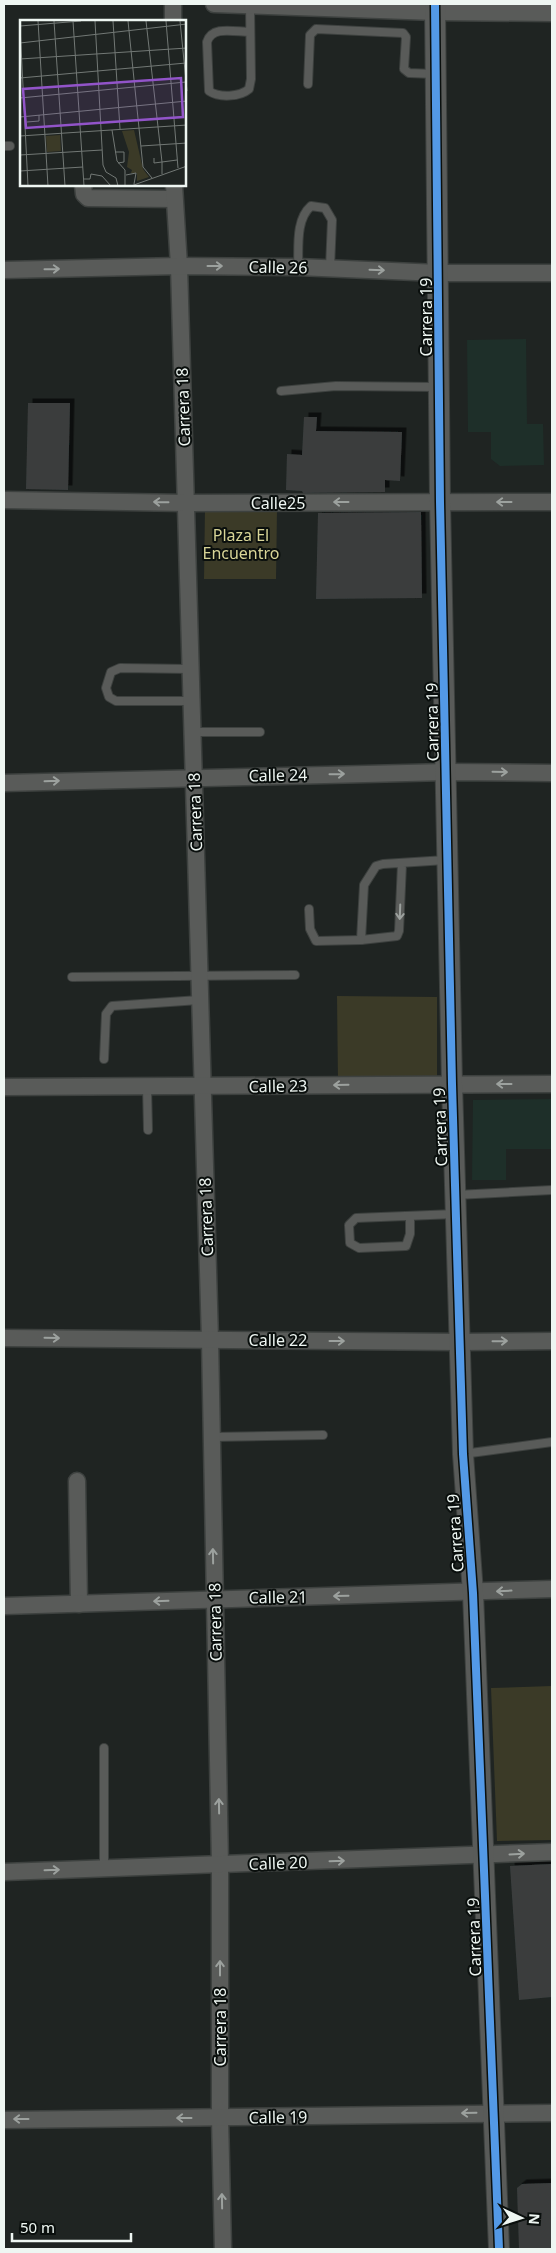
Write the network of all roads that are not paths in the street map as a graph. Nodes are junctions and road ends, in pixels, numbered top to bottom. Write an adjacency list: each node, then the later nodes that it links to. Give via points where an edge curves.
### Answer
1 (173, 4): 6 (street)
2 (214, 4): 3 (street)
3 (250, 6): 4 (street); 7 (lane)
4 (435, 8): 5 (street); 8 (street, Carrera 19)
5 (552, 13)
6 (173, 20)
7 (250, 32): 7 (lane, via 214,31 209,35 209,91 214,95 243,94 249,89)
8 (436, 74): 9 (lane, via 409,73 404,69 406,37 403,32 316,29 310,35); 16 (street, Carrera 19)
9 (308, 84)
10 (83, 186): 11 (street, via 88,198)
11 (174, 192): 12 (street, Carrera 18)
12 (179, 266): 13 (street, Calle 26, one-way to 13); 15 (street, Calle 26, one-way to 12); 23 (street, Carrera 18)
13 (298, 267): 14 (street, Calle 26); 14 (lane, via 300,225 311,206 325,208 332,220)
14 (330, 268): 16 (street, Calle 26, one-way to 16)
15 (4, 270)
16 (439, 273): 17 (street, Calle 26); 18 (street, Carrera 19)
17 (552, 273)
18 (440, 387): 19 (lane, via 336,386); 21 (street, Carrera 19)
19 (281, 391)
20 (4, 500): 23 (street, Calle25, one-way to 20)
21 (440, 502): 22 (street, Calle25, one-way to 21); 23 (street, Calle25, one-way to 23); 28 (street, Carrera 19)
22 (552, 502)
23 (186, 503): 24 (street, Carrera 18)
24 (190, 669): 25 (street, Carrera 18); 25 (lane, via 120,668 111,672 106,688 109,697 116,701)
25 (190, 701): 26 (street, Carrera 18)
26 (192, 732): 27 (lane); 30 (street, Carrera 18)
27 (260, 732)
28 (446, 772): 29 (street, Calle 24, one-way to 29); 30 (street, Calle 24, one-way to 28); 32 (street, Carrera 19)
29 (552, 773)
30 (194, 777): 31 (street, Calle 24, one-way to 30); 38 (street, Carrera 18)
31 (4, 783)
32 (448, 860): 33 (lane); 41 (street, Carrera 19)
33 (402, 864): 35 (lane, via 376,866 370,873 364,885); 35 (lane, one-way to 35, via 397,936)
34 (309, 909): 35 (lane, via 310,929 316,941)
35 (361, 940)
36 (295, 975): 38 (lane)
37 (72, 977): 38 (lane)
38 (200, 977): 39 (street, Carrera 18)
39 (200, 1000): 40 (lane, via 112,1006 106,1014); 45 (street, Carrera 18)
40 (104, 1059)
41 (452, 1084): 42 (street, Calle 23, one-way to 41); 45 (street, Calle 23, one-way to 45); 48 (street, Carrera 19)
42 (552, 1084)
43 (4, 1087): 44 (street, Calle 23)
44 (148, 1087): 45 (street, Calle 23); 46 (lane)
45 (202, 1087): 51 (street, Carrera 18)
46 (148, 1130)
47 (552, 1190): 48 (lane)
48 (456, 1204): 49 (lane); 53 (street, Carrera 19)
49 (410, 1216): 49 (lane, via 356,1218 350,1225 350,1243 359,1248 406,1246)
50 (4, 1338): 51 (street, Calle 22, one-way to 51)
51 (210, 1340): 53 (street, Calle 22, one-way to 53); 55 (street, Carrera 18)
52 (552, 1341): 53 (street, Calle 22, one-way to 52)
53 (460, 1342): 57 (street, Carrera 19)
54 (324, 1435): 55 (lane)
55 (212, 1437): 61 (street, Carrera 18, one-way to 55)
56 (552, 1442): 57 (lane)
57 (463, 1454): 60 (street, Carrera 19)
58 (77, 1481): 62 (street)
59 (552, 1589): 60 (street, Calle 21, one-way to 60)
60 (473, 1593): 61 (street, Calle 21, one-way to 61); 66 (street, Carrera 19)
61 (214, 1599): 62 (street, Calle 21, one-way to 62); 67 (street, Carrera 18, one-way to 61)
62 (79, 1604): 63 (street, Calle 21)
63 (4, 1606)
64 (104, 1748): 68 (lane)
65 (552, 1852): 66 (street, Calle 20, one-way to 65)
66 (484, 1856): 67 (street, Calle 20, one-way to 66); 70 (street, Carrera 19)
67 (220, 1864): 68 (street, Calle 20); 72 (street, Carrera 18, one-way to 67)
68 (104, 1869): 69 (street, Calle 20, one-way to 68)
69 (4, 1872)
70 (495, 2112): 71 (street, Calle 19); 72 (street, Calle 19, one-way to 72); 75 (street, Carrera 19)
71 (552, 2112)
72 (220, 2118): 73 (street, Calle 19, one-way to 73); 74 (street, Carrera 18, one-way to 72)
73 (4, 2120)
74 (223, 2249)
75 (499, 2249)

